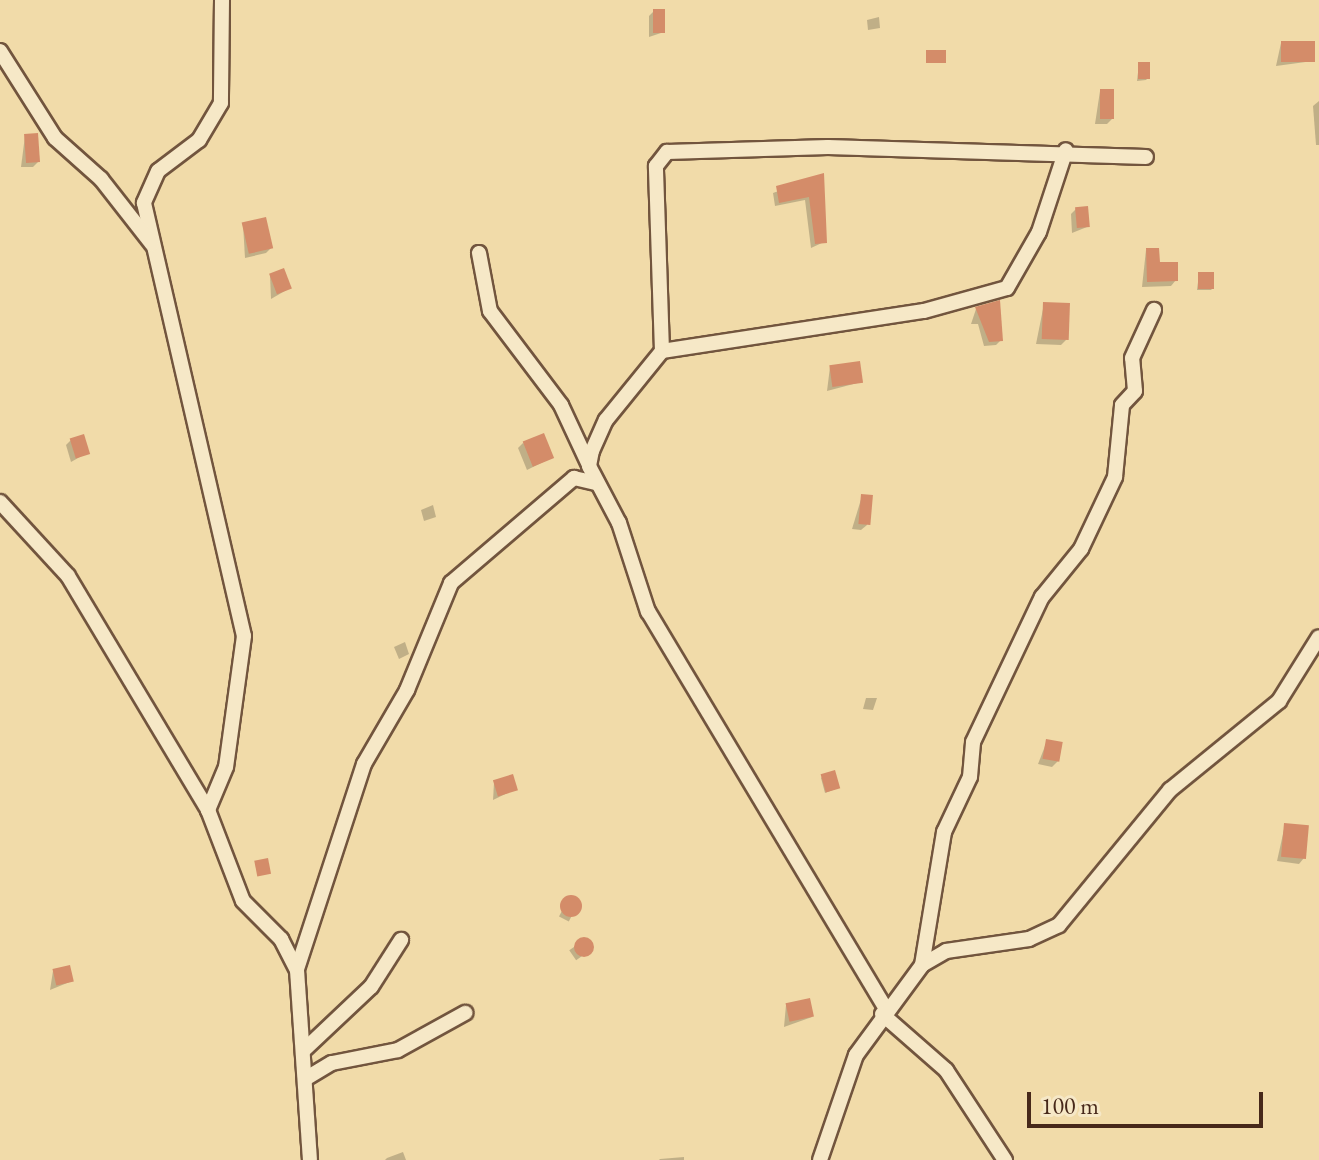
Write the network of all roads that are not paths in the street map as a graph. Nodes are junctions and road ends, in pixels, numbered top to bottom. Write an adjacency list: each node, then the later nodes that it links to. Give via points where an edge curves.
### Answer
1 (222, 0): 5 (street, via 221,103 211,127 158,171 147,190)
2 (0, 51): 5 (street, via 55,138 101,179)
3 (1066, 150): 4 (street); 8 (street, via 1039,232 1002,292); 8 (street, via 667,152 656,166)
4 (1146, 157)
5 (152, 244): 14 (street, via 244,636 226,767)
6 (479, 253): 9 (street, via 490,311 566,412)
7 (1154, 310): 16 (street, via 1132,358 1135,391 1122,405 1115,477 1081,549 1042,597 973,742 970,777 944,832)
8 (662, 351): 9 (street, via 606,420)
9 (589, 466): 10 (street); 11 (street)
10 (574, 478): 11 (street); 17 (street, via 445,592 407,690 364,764)
11 (596, 483): 18 (street, via 662,638)
12 (0, 502): 14 (street, via 68,576)
13 (1319, 637): 16 (street, via 1279,701 1170,790 1059,925 1029,939 946,951)
14 (208, 810): 17 (street, via 243,901 281,939)
15 (401, 940): 20 (street, via 371,987)
16 (922, 965): 18 (street)
17 (297, 970): 20 (street)
18 (884, 1012): 23 (street, via 856,1055); 24 (street, via 946,1070)
19 (465, 1013): 21 (street, via 398,1050 332,1063)
20 (303, 1051): 21 (street)
21 (305, 1079): 22 (street)
22 (310, 1160)
23 (820, 1160)
24 (1005, 1160)

